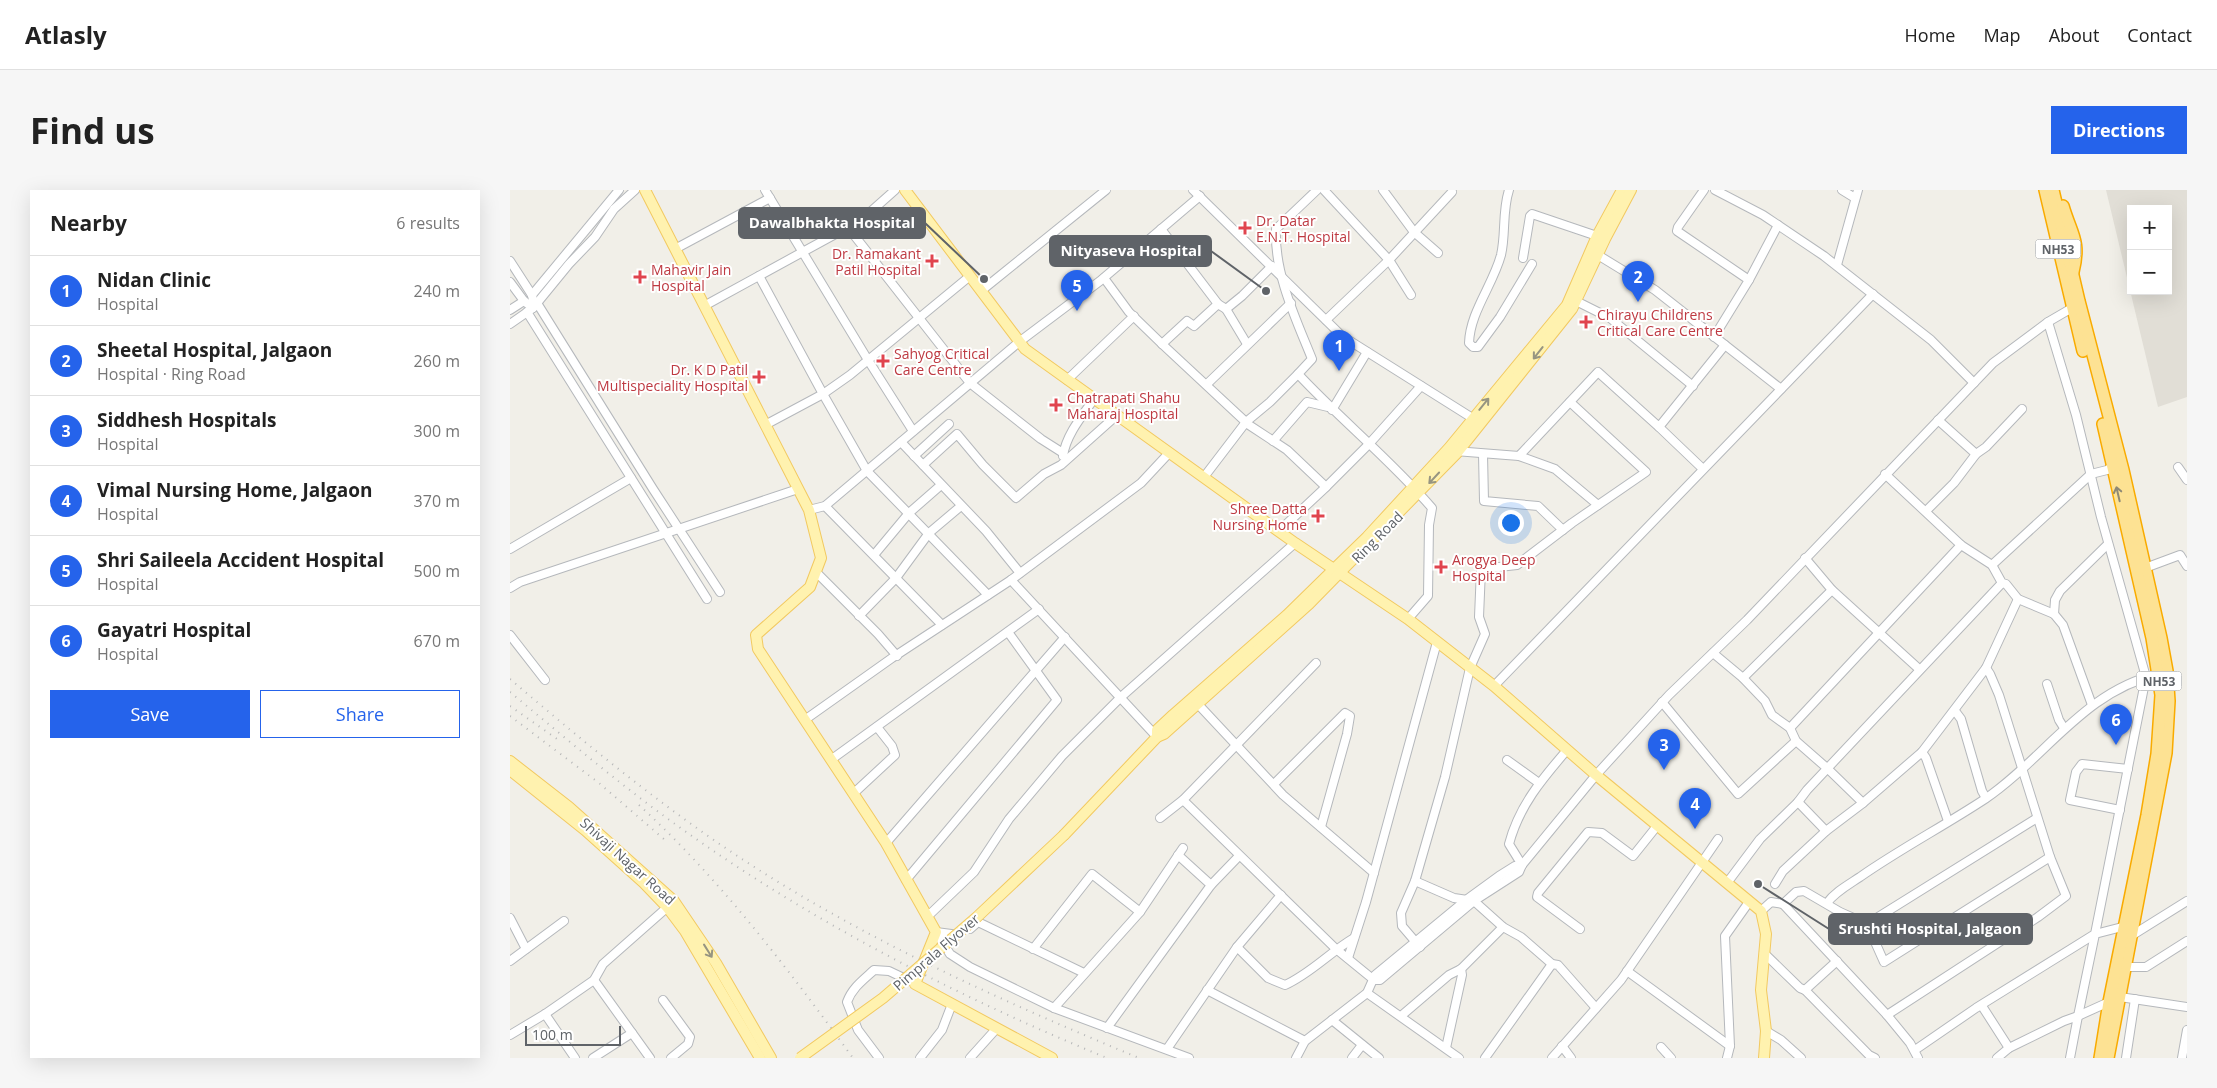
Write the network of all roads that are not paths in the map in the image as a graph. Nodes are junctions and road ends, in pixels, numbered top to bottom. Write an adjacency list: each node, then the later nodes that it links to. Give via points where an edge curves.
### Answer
1 (618, 190): 49 (street)
2 (636, 190): 56 (street, via 614,209 595,237)
3 (645, 190): 30 (main road)
4 (765, 190): 24 (street)
5 (895, 190): 27 (street)
6 (905, 190): 42 (main road)
7 (1106, 190): 47 (street)
8 (1193, 190): 23 (street)
9 (1317, 190): 43 (street, via 1276,229 1275,246)
10 (1324, 190): 35 (street)
11 (1383, 190): 28 (street)
12 (1509, 190): 37 (street, via 1501,254 1471,326 1469,343 1473,347 1478,347 1500,317)
13 (1622, 190): 29 (main road)
14 (1631, 190): 33 (main road, Ring Road)
15 (1704, 190): 45 (street, via 1677,231)
16 (1715, 190): 25 (street)
17 (1842, 190): 22 (street)
18 (2044, 190): 57 (highway, NH53)
19 (2053, 190): 40 (highway, NH53)
20 (2058, 190): 40 (highway, via 2077,247)
21 (1452, 192): 28 (street)
22 (1857, 194): 39 (street)
23 (1200, 196): 26 (street); 38 (street)
24 (770, 198): 30 (street); 31 (street)
25 (1778, 225): 39 (street); 45 (street)
26 (1161, 229): 44 (street); 54 (street)
27 (850, 230): 31 (street, via 841,230); 61 (street)
28 (1414, 232): 32 (street); 35 (street)
29 (1598, 236): 33 (main road); 34 (street, via 1532,214)
30 (675, 248): 55 (main road)
31 (803, 252): 41 (street); 71 (street)
32 (1438, 253)
33 (1595, 253): 51 (main road, Ring Road); 65 (street, via 1655,290)
34 (1523, 258)
35 (1389, 260): 50 (street); 62 (street)
36 (510, 261): 49 (street)
37 (1532, 264)
38 (1272, 266): 43 (street); 58 (street)
39 (1837, 266): 48 (street)
40 (2072, 274): 106 (highway, NH53)
41 (760, 276): 55 (street); 80 (street)
42 (970, 276): 47 (main road); 61 (street)
43 (1282, 276): 53 (street); 62 (street)
44 (1104, 278): 60 (street); 66 (street)
45 (1748, 280): 65 (street)
46 (510, 282): 52 (street)
47 (981, 291): 66 (main road)
48 (1874, 294): 75 (street, via 1931,340); 79 (street)
49 (532, 295): 56 (street)
50 (1411, 295)
51 (1573, 300): 78 (street, via 1610,318); 86 (main road, Ring Road, via 1572,309 1528,367)
52 (524, 301): 56 (street); 59 (street)
53 (1291, 303): 68 (street); 72 (street, via 1312,359)
54 (1218, 304): 58 (street); 67 (street, via 1194,326 1186,321)
55 (704, 306): 89 (main road)
56 (532, 308): 64 (street); 112 (street); 124 (street)
57 (2072, 308): 63 (street); 106 (highway, NH53)
58 (1226, 309): 68 (street)
59 (510, 310)
60 (1134, 316): 67 (street); 73 (street)
61 (918, 318): 71 (street); 74 (street)
62 (1326, 320): 70 (street, via 1342,336)
63 (2048, 322): 75 (street, via 1993,364); 110 (street)
64 (510, 324)
65 (1714, 337): 69 (street)
66 (1019, 342): 73 (main road); 74 (street)
67 (1162, 344): 76 (street)
68 (1247, 344): 76 (street)
69 (1725, 345): 78 (street); 79 (street)
70 (1367, 352): 77 (street); 83 (street)
71 (868, 360): 80 (street); 92 (street)
72 (1298, 374): 83 (street); 88 (street)
73 (1067, 380): 81 (main road)
74 (970, 383): 92 (street); 97 (street, via 1041,439)
75 (1974, 383): 87 (street)
76 (1207, 384): 88 (street)
77 (1422, 386): 86 (street); 95 (street)
78 (1693, 386): 91 (street)
79 (1781, 389): 107 (street)
80 (823, 394): 89 (street); 108 (street)
81 (1094, 399): 85 (main road); 97 (street)
82 (1570, 402): 91 (street, via 1598,372); 102 (street); 118 (street, via 1646,472)
83 (1330, 408): 93 (street, via 1308,402); 95 (street)
84 (2022, 408): 100 (street)
85 (1117, 415): 98 (main road); 104 (street)
86 (1477, 420): 96 (main road, Ring Road)
87 (1938, 420): 100 (street); 109 (street)
88 (1246, 422): 93 (street); 111 (street)
89 (765, 424): 116 (main road)
90 (949, 424): 101 (street)
91 (1659, 427): 107 (street)
92 (914, 431): 94 (street)
93 (1273, 441): 115 (street)
94 (901, 442): 101 (street); 108 (street)
95 (1369, 444): 115 (street); 117 (street)
96 (1453, 450): 99 (street); 117 (main road, Ring Road)
97 (1063, 452): 104 (street)
98 (1169, 453): 111 (main road); 141 (street, via 1141,483)
99 (1483, 454): 102 (street); 125 (street, via 1484,501 1538,506)
100 (1976, 454): 122 (street, via 1954,483)
101 (914, 456): 103 (street)
102 (1519, 456): 118 (street, via 1555,469)
103 (923, 465): 104 (street, via 957,434 1016,498 1044,474); 114 (street)
104 (1061, 465)
105 (2178, 467): 113 (street)
106 (2115, 468): 110 (street); 138 (highway, NH53); 168 (highway, NH53, one-way to 106)
107 (1703, 469): 173 (street)
108 (868, 471): 119 (street); 123 (street)
109 (1885, 474): 122 (street); 135 (street)
110 (2091, 474): 131 (street); 136 (street)
111 (1204, 477): 126 (main road)
112 (632, 478): 127 (street); 132 (street)
113 (2187, 480)
114 (941, 485): 120 (street); 123 (street)
115 (1326, 487): 126 (street)
116 (798, 489): 121 (main road); 124 (street)
117 (1416, 490): 139 (main road, Ring Road); 154 (street, via 1432,508 1428,596)
118 (1598, 505): 125 (street)
119 (825, 506): 121 (street); 134 (street)
120 (961, 506): 128 (street); 141 (street)
121 (809, 510): 140 (main road, via 820,558)
122 (1927, 510): 130 (street)
123 (909, 513): 128 (street); 134 (street)
124 (678, 528): 127 (street); 147 (street)
125 (1563, 530): 164 (street, via 1517,565 1481,569 1480,617 1484,634)
126 (1279, 531): 129 (main road)
127 (667, 532): 145 (street); 149 (street)
128 (929, 534): 142 (street); 148 (street)
129 (1295, 543): 139 (main road); 174 (street)
130 (1961, 544): 136 (street); 157 (street)
131 (2108, 544): 152 (street, via 2060,592 2055,600); 169 (street)
132 (510, 549)
133 (2183, 553): 137 (street); 138 (street)
134 (874, 555): 142 (street)
135 (1805, 558): 146 (street); 161 (street)
136 (1992, 565): 144 (street)
137 (2187, 566)
138 (2145, 568): 238 (highway, NH53, via 2167,672 2169,715 2166,753)
139 (1337, 571): 154 (main road); 175 (main road, Ring Road, via 1270,640)
140 (816, 572): 153 (street); 179 (main road, via 810,587 756,635 758,648)
141 (1020, 573): 143 (street)
142 (896, 578): 153 (street); 155 (street)
143 (1011, 580): 148 (street); 151 (street)
144 (2002, 583): 150 (street); 166 (street)
145 (510, 588)
146 (1832, 590): 157 (street); 170 (street)
147 (720, 592)
148 (988, 595): 155 (street)
149 (707, 599)
150 (2018, 599): 152 (street); 165 (street)
151 (1039, 609): 156 (street); 159 (street)
152 (2054, 614): 177 (street, via 2063,625)
153 (860, 616): 162 (street)
154 (1408, 619): 160 (main road)
155 (942, 625): 162 (street)
156 (1008, 632): 167 (street); 180 (street)
157 (1879, 633): 166 (street); 181 (street)
158 (510, 635): 171 (street)
159 (1065, 637): 167 (street); 174 (street)
160 (1438, 642): 164 (main road); 217 (street)
161 (1713, 653): 170 (street); 176 (street)
162 (897, 656): 179 (street)
163 (1316, 663): 185 (street)
164 (1470, 668): 173 (main road); 219 (street, via 1445,778)
165 (1986, 668): 178 (street); 192 (street, via 1999,695)
166 (1919, 669): 191 (street)
167 (1036, 670): 212 (street); 218 (street, via 1057,700)
168 (2159, 674): 169 (street); 238 (highway, NH53, via 2161,695 2157,754)
169 (2146, 677): 177 (street); 193 (street)
170 (1743, 678): 181 (street, via 1765,701 1772,715)
171 (545, 680)
172 (2046, 684): 182 (street)
173 (1494, 686): 186 (main road)
174 (1120, 698): 183 (street); 232 (street, via 1062,756 1009,819 974,872)
175 (1195, 700): 183 (main road, Ring Road, via 1164,734); 185 (street)
176 (1662, 702): 184 (street, via 1738,794); 195 (street)
177 (2092, 705): 182 (street)
178 (1955, 711): 187 (street); 199 (street, via 1961,719)
179 (806, 719): 188 (main road)
180 (877, 727): 188 (street); 198 (street, via 895,755)
181 (1790, 728): 184 (street)
182 (2064, 728): 192 (street)
183 (1157, 737): 210 (main road, Ring Road)
184 (1796, 741): 191 (street)
185 (1236, 744): 197 (street); 200 (street)
186 (1567, 750): 195 (main road); 196 (street)
187 (1922, 752): 202 (street); 206 (street)
188 (832, 759): 198 (main road)
189 (1507, 760): 196 (street)
190 (510, 761): 228 (main road, Shivaji Nagar Road, via 569,807)
191 (1828, 769): 201 (street); 202 (street)
192 (2022, 769): 199 (street); 205 (street)
193 (2128, 769): 203 (street); 203 (street, via 2082,764 2076,772 2070,800)
194 (510, 770): 228 (main road, Shivaji Nagar Road)
195 (1596, 775): 207 (main road); 216 (street)
196 (1539, 783): 216 (street, via 1515,822 1509,844)
197 (1274, 784): 208 (street); 208 (street, via 1345,712 1350,716)
198 (854, 793): 212 (main road)
199 (1986, 798): 206 (street)
200 (1183, 800): 204 (street); 213 (street)
201 (1798, 802): 209 (street); 220 (street, via 1760,839)
202 (1863, 803): 209 (street)
203 (2120, 810): 240 (street)
204 (1160, 818)
205 (2037, 818): 214 (street); 235 (street)
206 (1948, 821): 227 (street, via 1869,871)
207 (1657, 826): 215 (main road); 237 (street, via 1633,856 1602,833 1588,832 1538,894 1537,897)
208 (1321, 827): 217 (street)
209 (1826, 831): 221 (street, via 1784,871)
210 (1064, 835): 298 (main road, Pimprala Flyover, bridge, via 977,917 883,998)
211 (1718, 839): 215 (street)
212 (886, 843): 218 (main road)
213 (1239, 856): 222 (street); 223 (street)
214 (2050, 857): 235 (street, via 1888,961 1884,962); 272 (street, via 2066,896)
215 (1702, 863): 220 (main road); 255 (street)
216 (1522, 865): 224 (street, via 1519,872)
217 (1374, 873): 241 (street)
218 (906, 880): 232 (main road)
219 (1415, 881): 224 (street, via 1454,898); 243 (street, via 1402,913 1402,926)
220 (1727, 883): 226 (main road)
221 (1775, 884)
222 (1211, 885): 231 (street, via 1181,852); 277 (street)
223 (1281, 895): 244 (street); 247 (street)
224 (1470, 901): 236 (street); 243 (street)
225 (2187, 901): 238 (street)
226 (1749, 902): 230 (main road); 285 (street, via 1726,936)
227 (1827, 903): 229 (street, via 1804,891 1796,892); 235 (street)
228 (671, 904): 257 (street, via 603,964); 296 (main road, Shivaji Nagar Road); 297 (main road, Shivaji Nagar Road, one-way to 297, via 716,963)
229 (1783, 904): 230 (street, via 1771,902); 251 (street)
230 (1760, 911): 248 (main road, via 1766,934)
231 (1140, 912): 246 (street, via 1092,874); 256 (street)
232 (926, 916): 239 (main road)
233 (510, 918): 245 (street)
234 (564, 921): 245 (street)
235 (1866, 924)
236 (1503, 927): 252 (street, via 1521,937); 254 (street)
237 (1580, 929)
238 (2129, 931): 240 (street); 253 (highway, NH53); 263 (highway, NH53)
239 (936, 932): 246 (street, via 962,936 978,922); 259 (main road); 269 (street, via 950,954 970,967)
240 (2096, 934): 267 (street); 274 (street)
241 (1354, 938): 247 (street); 249 (street)
242 (2187, 941): 253 (street, via 2146,967)
243 (1418, 945): 258 (street, via 1380,980)
244 (1237, 947): 247 (street, via 1268,978 1285,985); 260 (street)
245 (526, 949): 250 (street)
246 (1033, 949): 256 (street)
247 (1336, 949): 249 (street)
248 (1764, 953): 261 (street); 279 (main road, via 1761,990)
249 (1348, 958): 258 (street)
250 (510, 961)
251 (1837, 961): 261 (street); 272 (street)
252 (1552, 964): 270 (street, via 1558,966); 307 (street)
253 (2126, 967): 263 (highway, NH53)
254 (1461, 969): 273 (street, via 1448,976); 287 (street)
255 (1627, 971): 270 (street); 285 (street)
256 (1084, 973): 269 (street)
257 (594, 980): 271 (street); 280 (street)
258 (1374, 980): 262 (street)
259 (915, 984): 266 (main road); 299 (street, via 889,971 874,970 850,993 848,1002 858,1030)
260 (1207, 990): 282 (street); 289 (street)
261 (1805, 990): 314 (street)
262 (1367, 993): 273 (street); 275 (street)
263 (2115, 999): 264 (street); 274 (street); 317 (highway, NH53); 318 (highway, NH53)
264 (2135, 999): 268 (street); 319 (street)
265 (663, 1000): 295 (street, via 690,1037 688,1044)
266 (952, 1004): 276 (main road); 300 (street, via 942,1030)
267 (1982, 1006): 288 (street); 290 (street)
268 (2187, 1007)
269 (1054, 1008): 277 (street)
270 (1596, 1008): 284 (street)
271 (545, 1014): 281 (street); 292 (street)
272 (1887, 1015): 290 (street)
273 (1401, 1016): 287 (street)
274 (2078, 1016): 288 (street); 316 (street)
275 (1332, 1020): 282 (street); 283 (street)
276 (997, 1028): 291 (street); 301 (main road)
277 (1107, 1028): 289 (street)
278 (2187, 1030): 320 (street)
279 (1766, 1031): 312 (main road); 313 (street)
280 (632, 1033): 293 (street); 294 (street)
281 (510, 1035)
282 (1305, 1041): 303 (street)
283 (1362, 1045): 304 (street); 305 (street)
284 (1562, 1046): 308 (street); 309 (street)
285 (1730, 1046): 311 (street)
286 (1661, 1047): 310 (street)
287 (1446, 1048): 306 (street)
288 (2009, 1048): 315 (street)
289 (1167, 1049): 302 (street)
290 (1917, 1054)
291 (974, 1056)
292 (575, 1058)
293 (593, 1058)
294 (650, 1058)
295 (671, 1058)
296 (760, 1058)
297 (771, 1058)
298 (800, 1058)
299 (878, 1058)
300 (920, 1058)
301 (1052, 1058)
302 (1189, 1058)
303 (1296, 1058)
304 (1352, 1058)
305 (1380, 1058)
306 (1459, 1058)
307 (1485, 1058)
308 (1552, 1058)
309 (1571, 1058)
310 (1671, 1058)
311 (1727, 1058)
312 (1764, 1058)
313 (1802, 1058)
314 (1875, 1058)
315 (1997, 1058)
316 (2070, 1058)
317 (2100, 1058)
318 (2108, 1058)
319 (2126, 1058)
320 (2182, 1058)

